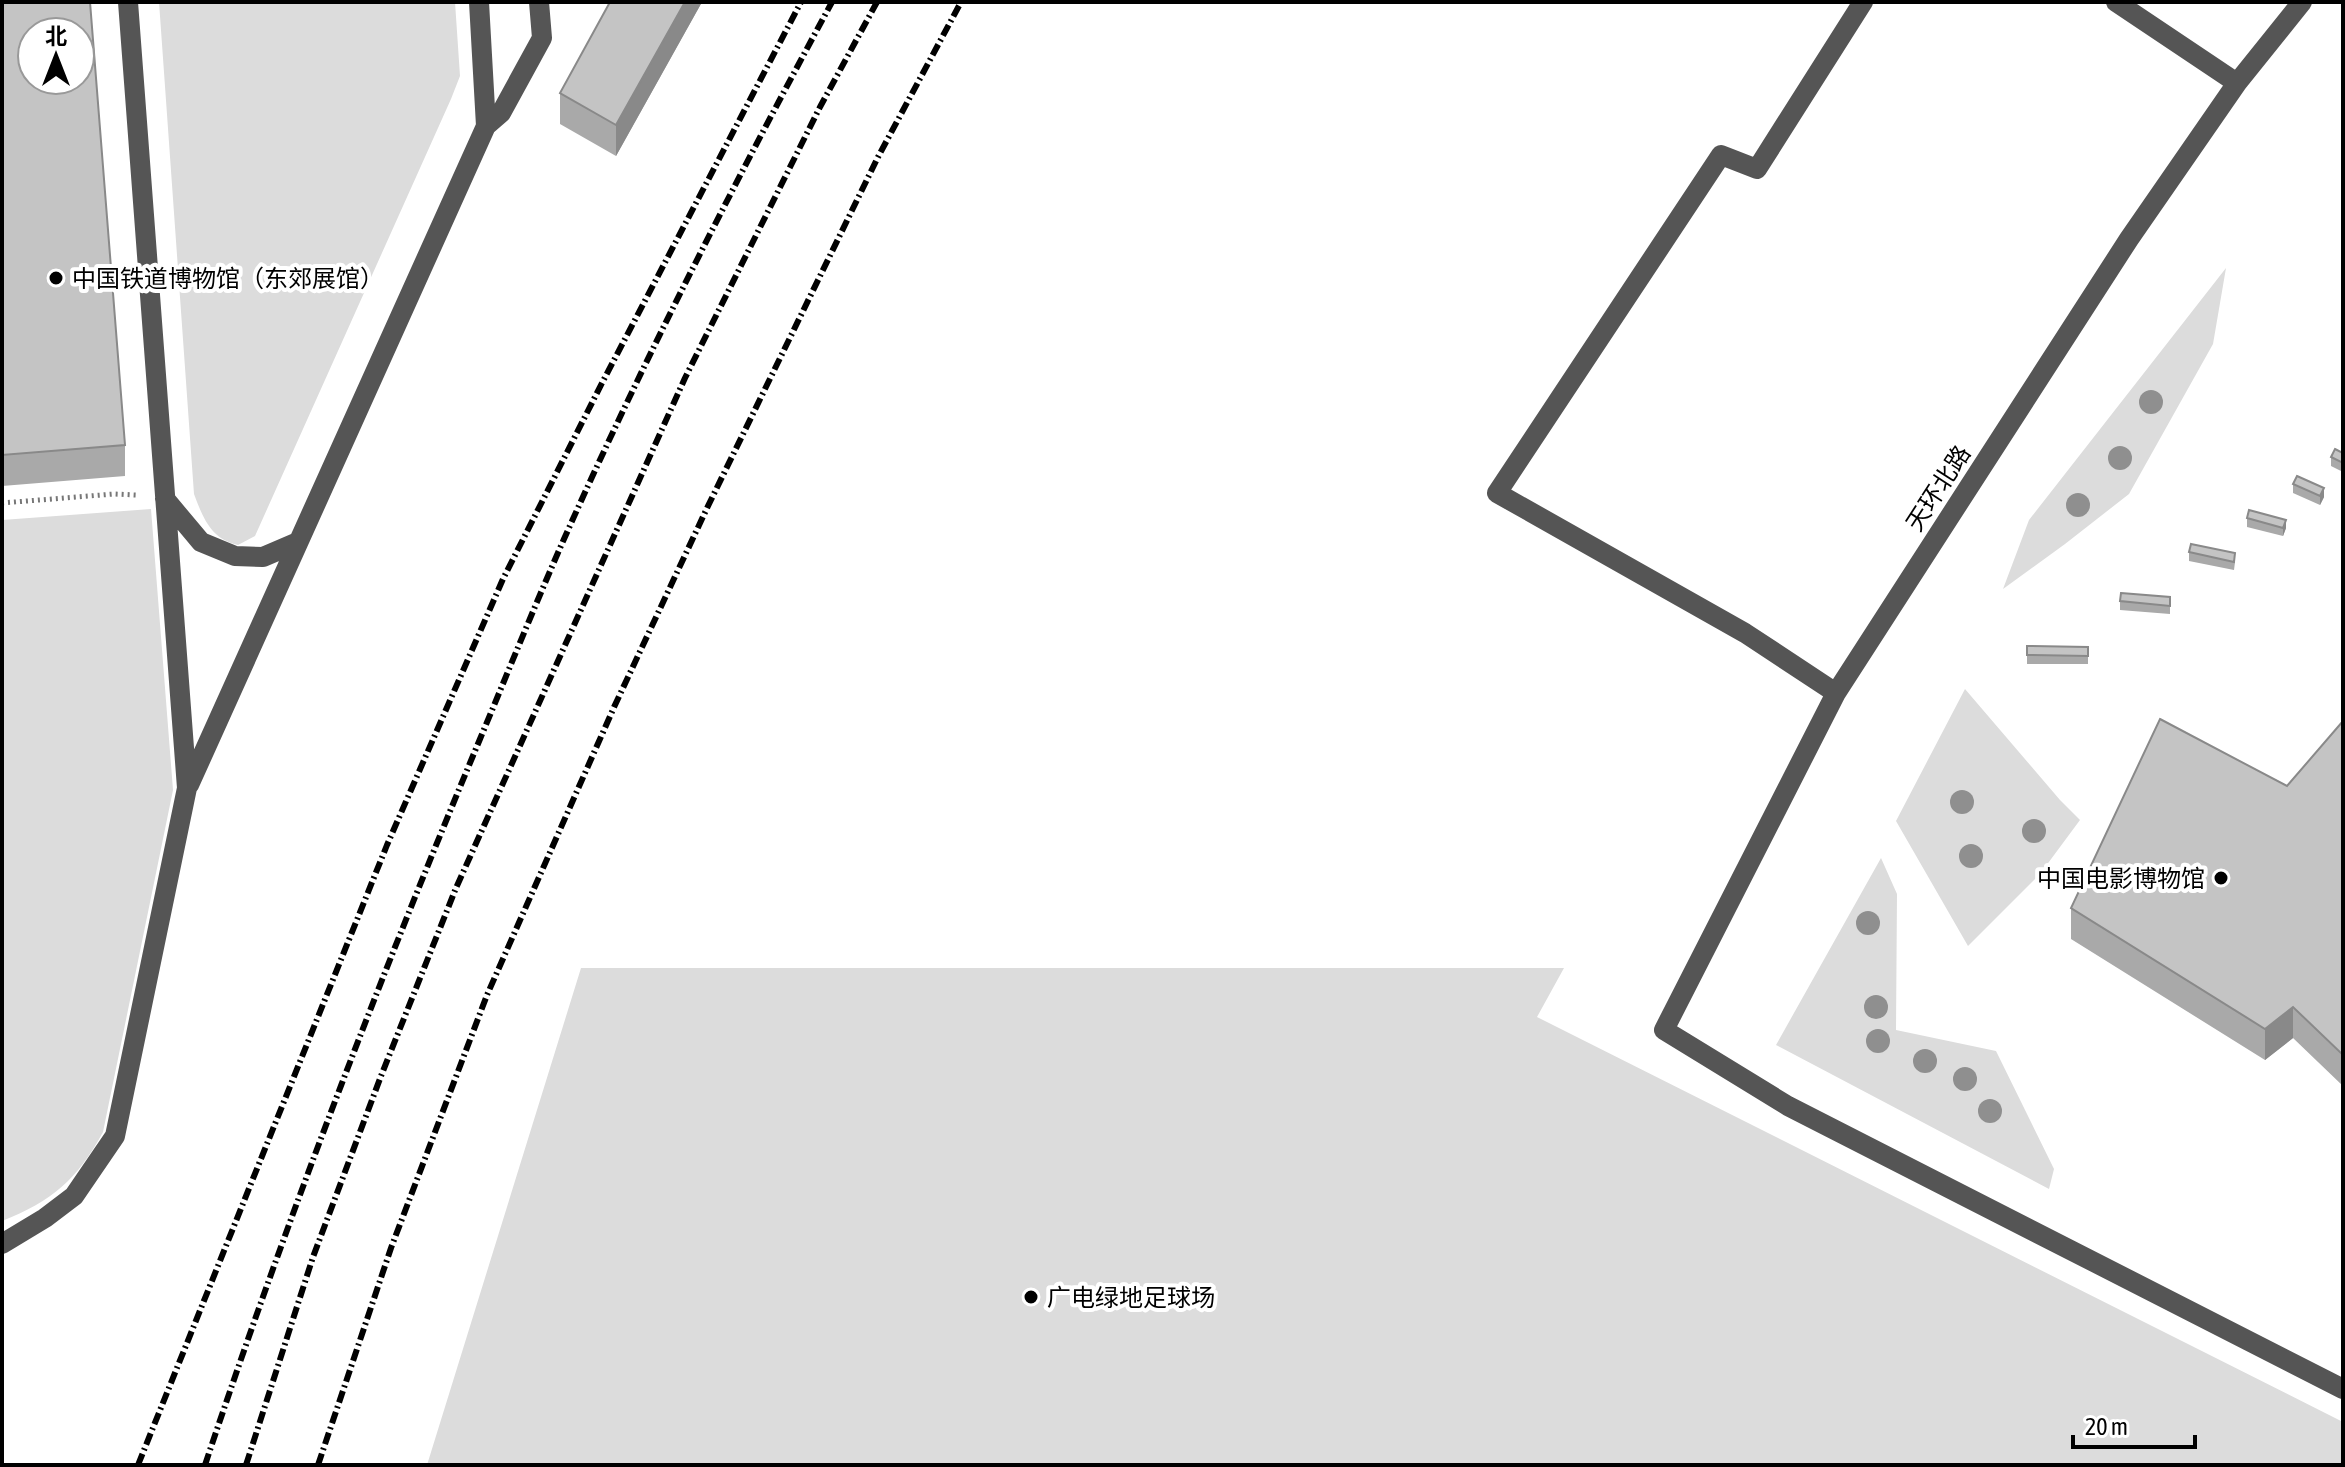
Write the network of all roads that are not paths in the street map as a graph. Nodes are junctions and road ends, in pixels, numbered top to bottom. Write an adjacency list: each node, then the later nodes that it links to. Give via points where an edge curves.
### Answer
1 (128, 2): 9 (street)
2 (479, 2): 8 (street)
3 (539, 2): 8 (street, via 542,38 501,113)
4 (1863, 2): 11 (street, via 1757,169 1721,155 1497,493 1745,633)
5 (2116, 2): 7 (street)
6 (2302, 2): 7 (street, 天环北路)
7 (2237, 83): 11 (street, 天环北路, via 2129,239)
8 (486, 126): 10 (street)
9 (165, 499): 10 (street, via 201,542 235,556 263,557); 12 (street)
10 (298, 542): 12 (street)
11 (1836, 693): 14 (street, 天环北路, via 1664,1030 1788,1106)
12 (187, 788): 13 (street, via 115,1136 74,1196)
13 (2, 1244)
14 (2343, 1389)

